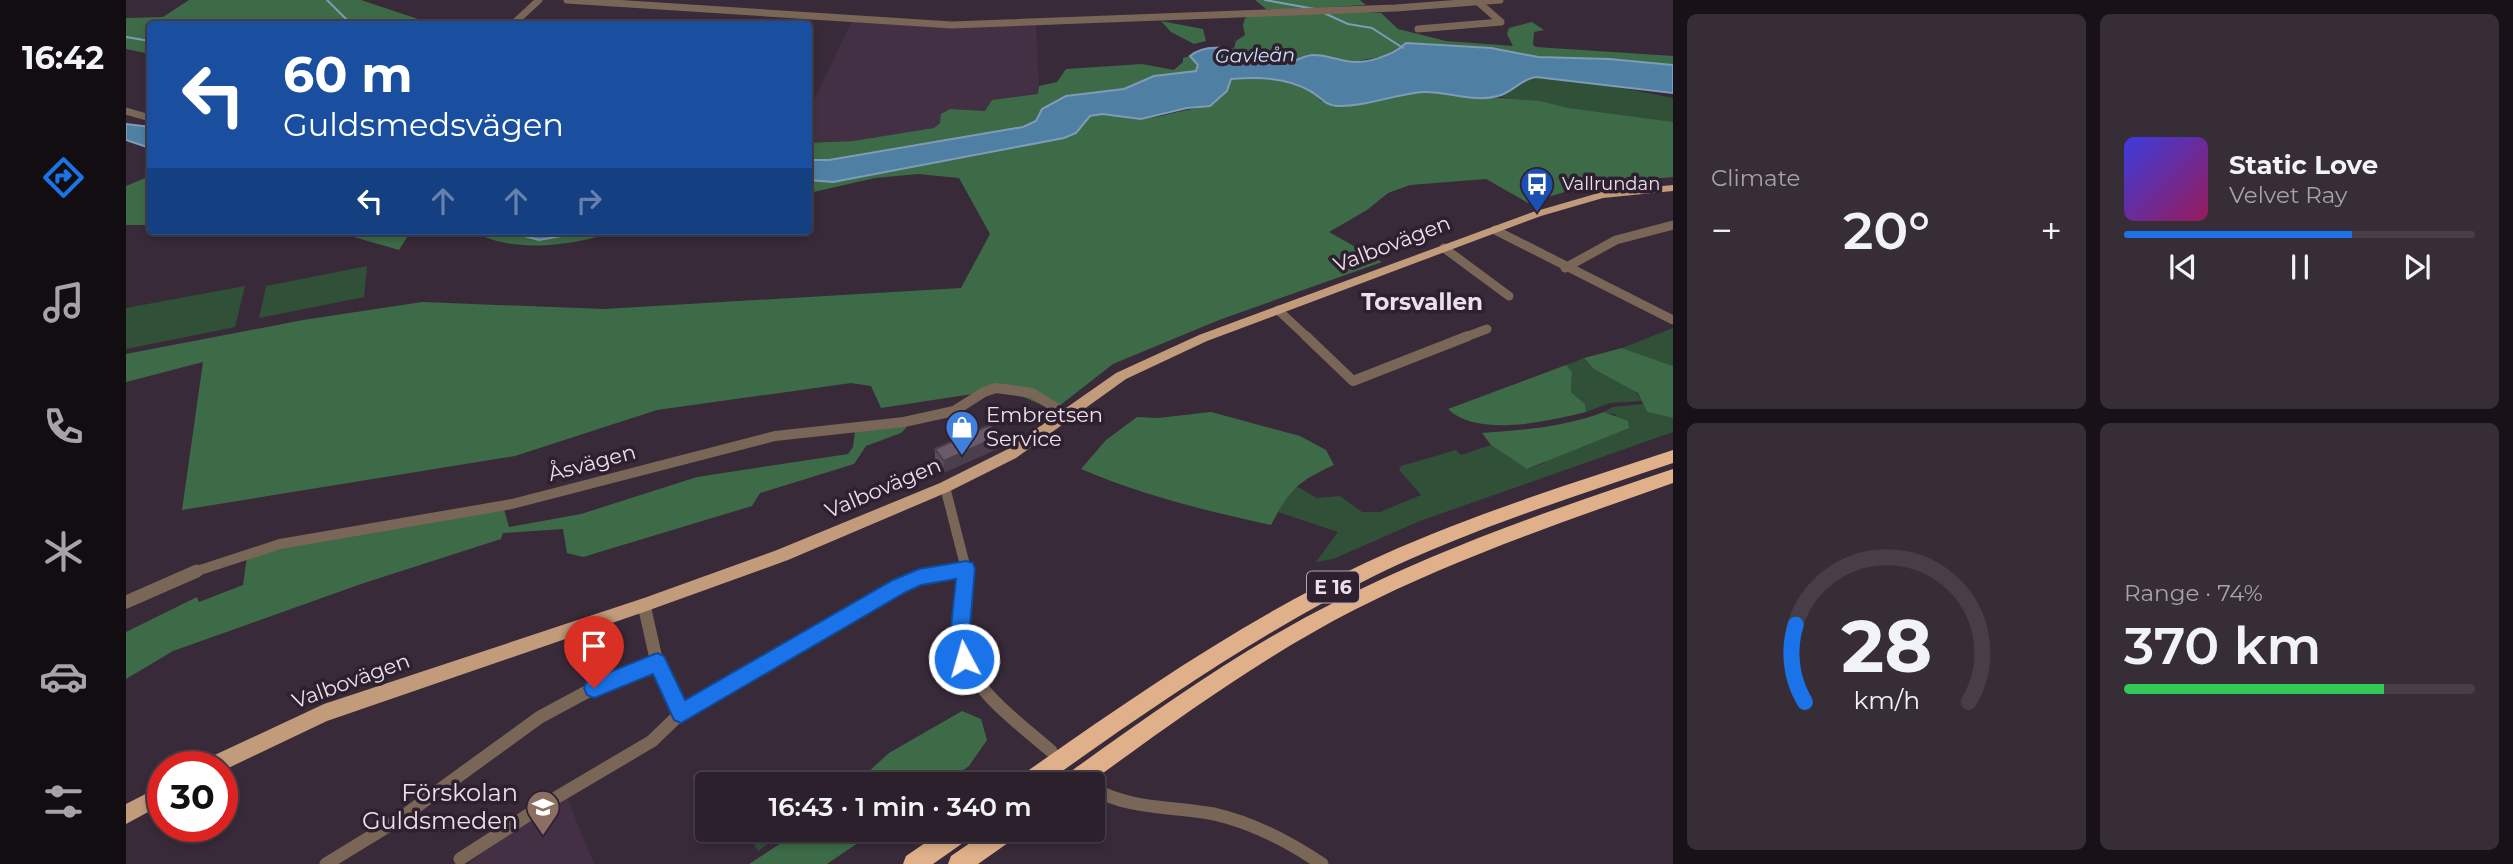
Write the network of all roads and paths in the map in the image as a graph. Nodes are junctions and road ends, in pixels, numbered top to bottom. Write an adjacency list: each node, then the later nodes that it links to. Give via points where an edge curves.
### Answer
1 (539, 0): 7 (street)
2 (567, 0): 6 (street, via 952,25)
3 (1417, 0): 6 (street)
4 (1500, 0): 5 (street)
5 (1477, 1): 6 (street); 8 (street, via 1501,22)
6 (1425, 7)
7 (516, 21)
8 (1418, 29)
9 (126, 111): 10 (street)
10 (147, 117)
11 (1673, 188): 13 (main road, Valbovägen, via 1602,195)
12 (1673, 225): 15 (street, via 1611,241)
13 (1495, 230): 14 (main road, Valbovägen); 15 (street)
14 (1444, 248): 16 (street); 17 (main road, Valbovägen)
15 (1564, 268): 18 (street)
16 (1509, 296)
17 (1278, 310): 19 (street, via 1353,381); 20 (main road, Valbovägen, via 1151,361)
18 (1673, 320)
19 (1487, 329)
20 (1066, 414): 23 (main road, Valbovägen, via 1011,454); 25 (street, Åsvägen, via 1032,393 996,388 954,411 904,422 775,436 512,504 280,544 208,566)
21 (1673, 456): 31 (highway, E 16, via 1463,530 1333,587 1183,674)
22 (1673, 476): 32 (highway, E 16, via 1444,560 1349,604 1200,690)
23 (945, 487): 24 (street); 26 (main road, Valbovägen, via 782,555)
24 (966, 569): 28 (street, via 919,577 899,586); 29 (street, via 959,637 968,671)
25 (126, 603)
26 (644, 605): 27 (street); 30 (main road, Valbovägen, via 373,694)
27 (657, 663): 28 (street); 38 (street, via 540,717)
28 (681, 713): 39 (street, via 664,732 636,751)
29 (1051, 751)
30 (238, 754)
31 (1043, 772)
32 (1087, 772)
33 (1105, 795): 43 (street, via 1144,808 1196,811 1262,827)
34 (147, 803): 35 (main road)
35 (126, 814)
36 (945, 842): 41 (highway)
37 (990, 842): 42 (highway)
38 (346, 859): 40 (street)
39 (460, 859)
40 (326, 864)
41 (914, 864)
42 (959, 864)
43 (1322, 864)

